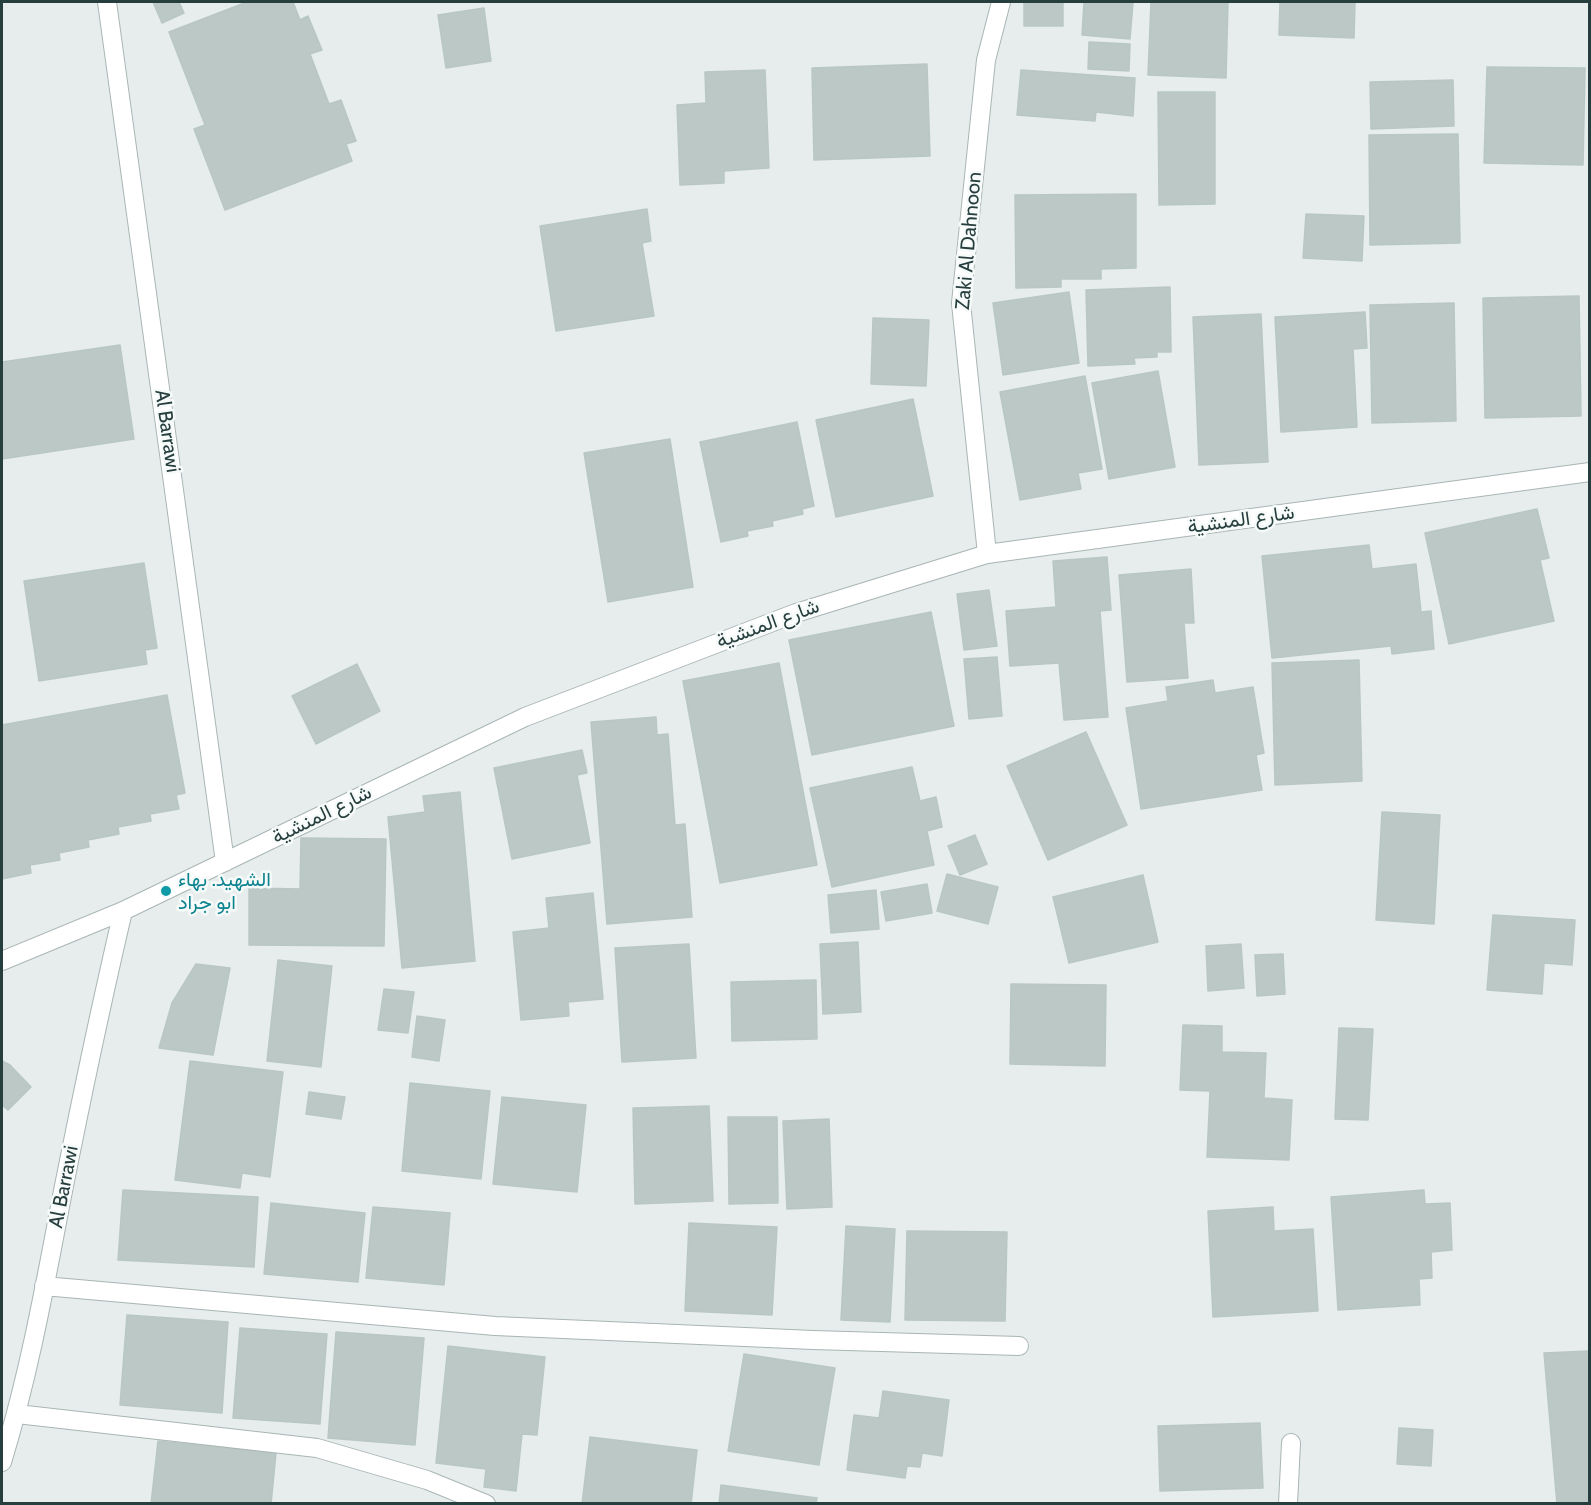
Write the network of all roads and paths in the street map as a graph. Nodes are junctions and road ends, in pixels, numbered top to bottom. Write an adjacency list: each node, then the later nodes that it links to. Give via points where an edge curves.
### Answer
1 (107, 2): 5 (street, Al Barrawi)
2 (1001, 2): 4 (street, Zaki Al Dahnoon, via 986,60 961,303)
3 (1590, 472): 4 (street, شارع المنشية)
4 (987, 554): 5 (street, شارع المنشية, via 796,612 525,717)
5 (225, 862): 6 (street, شارع المنشية)
6 (123, 911): 7 (street, شارع المنشية); 8 (street, Al Barrawi, via 91,1048)
7 (2, 961)
8 (44, 1286): 9 (street, via 495,1326); 10 (street, Al Barrawi)
9 (1019, 1346)
10 (16, 1414): 12 (street, Al Barrawi); 13 (street, via 317,1448 427,1480)
11 (1291, 1443): 14 (street)
12 (2, 1462)
13 (486, 1503)
14 (1288, 1503)

